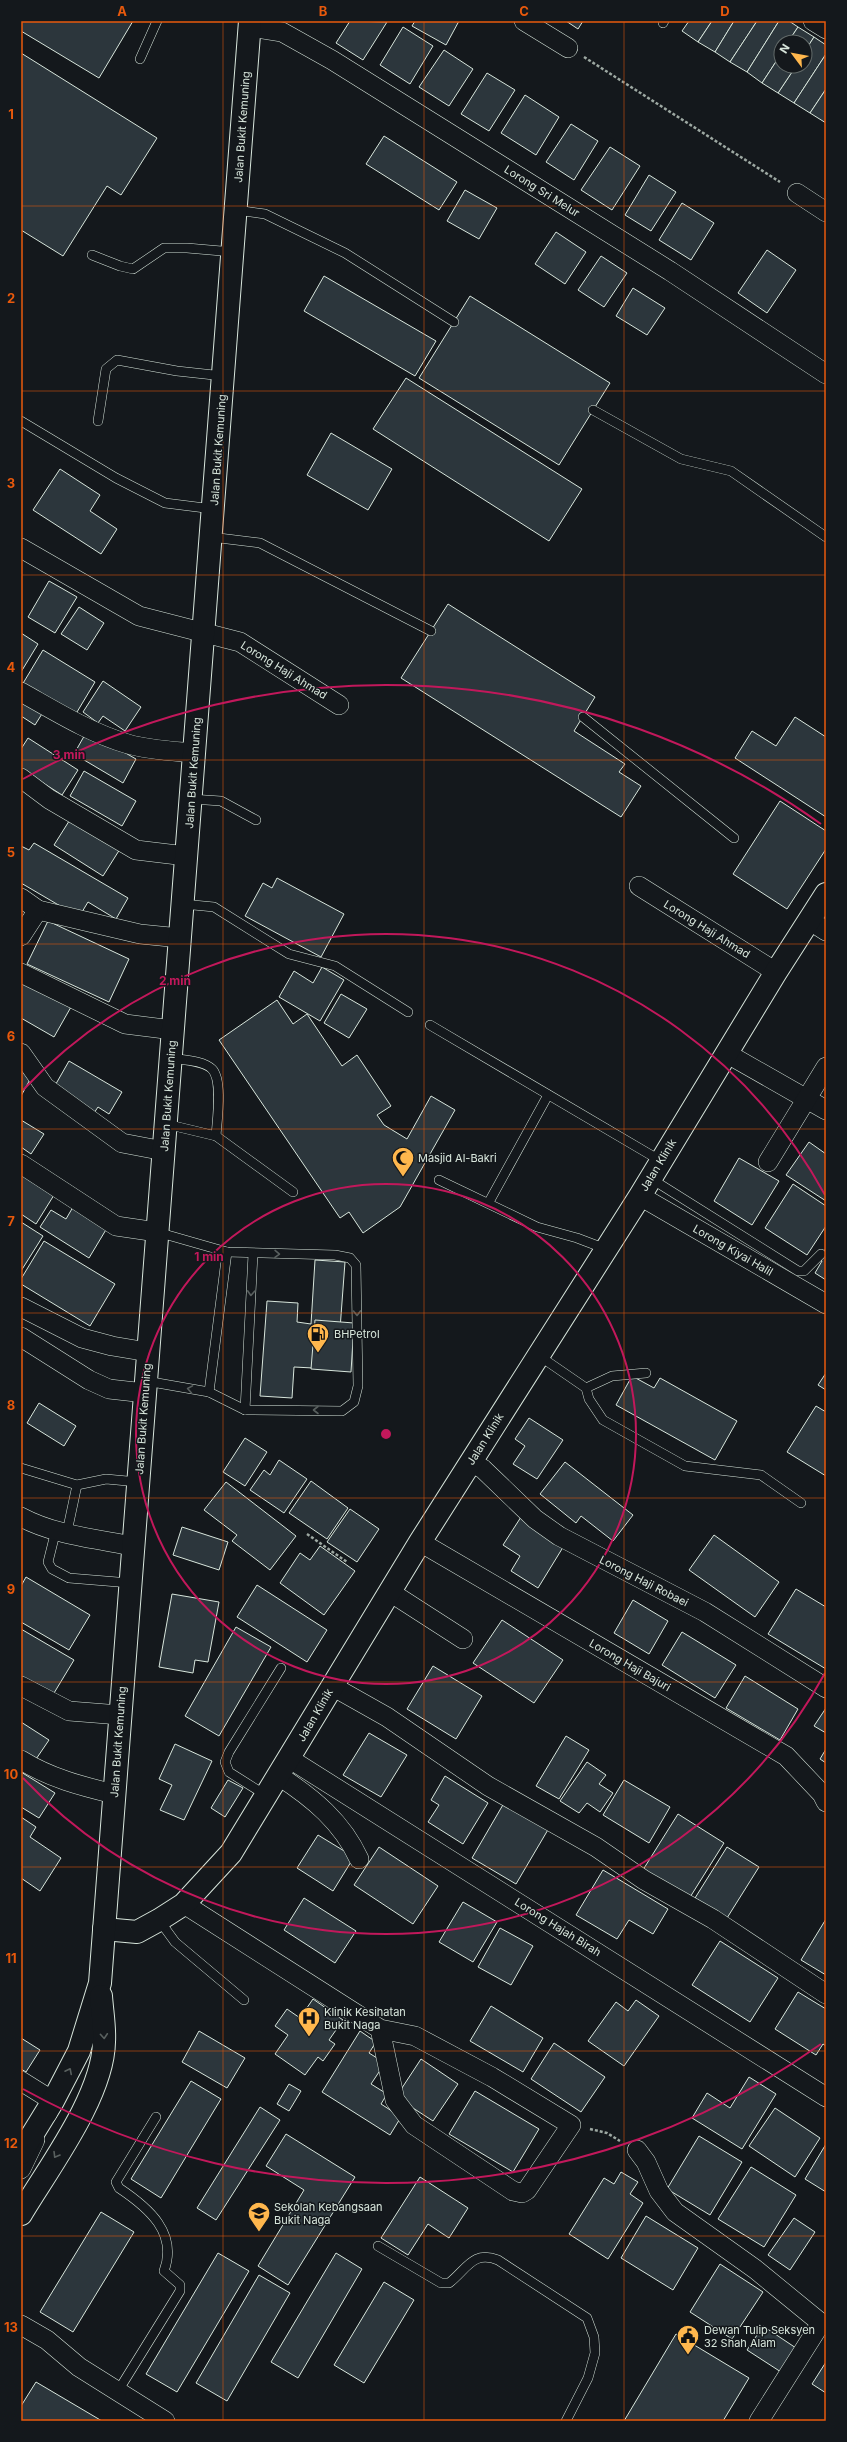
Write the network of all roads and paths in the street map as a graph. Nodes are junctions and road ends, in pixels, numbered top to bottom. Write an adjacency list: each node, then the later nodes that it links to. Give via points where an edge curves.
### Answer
1 (157, 21): 7 (lane)
2 (524, 21): 6 (street)
3 (813, 21): 5 (street)
4 (250, 24): 9 (main road, Jalan Bukit Kemuning); 14 (street, Lorong Sri Melur, via 282,32 326,56 670,272)
5 (826, 29)
6 (568, 48): 8 (path)
7 (140, 59)
8 (797, 193): 10 (street)
9 (236, 210): 11 (main road, Jalan Bukit Kemuning); 13 (lane, via 265,214 344,253)
10 (826, 212)
11 (233, 252): 12 (lane, via 164,248 133,269); 15 (main road, Jalan Bukit Kemuning)
12 (92, 255)
13 (454, 322)
14 (826, 374)
15 (223, 376): 18 (lane, via 117,360 106,369); 19 (main road, Jalan Bukit Kemuning)
16 (593, 410): 21 (lane, via 681,459 731,471)
17 (21, 420): 19 (lane, via 116,478 165,503)
18 (98, 421)
19 (213, 508): 20 (main road, Jalan Bukit Kemuning)
20 (211, 537): 23 (lane, via 260,543); 24 (main road, Jalan Bukit Kemuning)
21 (826, 537)
22 (21, 548): 24 (street, Lorong Haji Ahmad, via 139,616)
23 (431, 630)
24 (204, 631): 26 (street, Lorong Haji Ahmad, via 240,642); 28 (main road, Jalan Bukit Kemuning)
25 (21, 692): 28 (street, via 103,736 159,750)
26 (339, 705)
27 (582, 717): 32 (lane)
28 (194, 753): 30 (main road, Jalan Bukit Kemuning)
29 (21, 778): 33 (street, via 49,799 136,850)
30 (191, 799): 31 (lane, via 221,801); 33 (main road, Jalan Bukit Kemuning)
31 (256, 820)
32 (734, 838)
33 (186, 856): 37 (main road, Jalan Bukit Kemuning)
34 (638, 886): 42 (street, Lorong Haji Ahmad)
35 (825, 896): 39 (main road, Jalan Klinik)
36 (21, 898): 38 (street)
37 (183, 904): 41 (main road, Jalan Bukit Kemuning); 44 (lane, via 214,907 289,954 335,966)
38 (38, 910): 40 (street); 41 (street, via 140,934)
39 (817, 926): 42 (main road, Jalan Klinik)
40 (21, 936)
41 (180, 938): 46 (main road, Jalan Bukit Kemuning)
42 (776, 972): 48 (main road, Jalan Klinik)
43 (21, 973): 46 (street, via 125,1024)
44 (408, 1012)
45 (430, 1025): 51 (lane)
46 (173, 1030): 49 (main road, Jalan Bukit Kemuning)
47 (21, 1053): 56 (street, via 45,1087 122,1144)
48 (726, 1053): 52 (street); 59 (main road, Jalan Klinik)
49 (171, 1058): 54 (main road, Jalan Bukit Kemuning); 55 (lane, via 202,1063 212,1069 216,1078 218,1105)
50 (826, 1067): 52 (street)
51 (548, 1095): 59 (lane); 62 (lane)
52 (807, 1098): 53 (street); 57 (street)
53 (826, 1110)
54 (166, 1124): 55 (lane); 56 (main road, Jalan Bukit Kemuning)
55 (216, 1136): 61 (lane)
56 (164, 1151): 63 (main road, Jalan Bukit Kemuning)
57 (768, 1162)
58 (21, 1164): 63 (street, via 116,1226)
59 (650, 1178): 64 (main road, Jalan Klinik); 67 (lane, via 798,1271 804,1271); 68 (street, Lorong Kiyai Halil)
60 (440, 1180): 62 (lane)
61 (293, 1192)
62 (489, 1202): 64 (lane, via 537,1227)
63 (157, 1232): 65 (lane); 71 (main road, Jalan Bukit Kemuning)
64 (606, 1249): 72 (main road, Jalan Klinik)
65 (227, 1252): 66 (lane); 76 (lane)
66 (253, 1254): 77 (lane, one-way to 77); 77 (lane, one-way to 77, via 335,1255 350,1258 356,1265 358,1386 354,1402 342,1410)
67 (821, 1254)
68 (826, 1304)
69 (21, 1307): 71 (street, via 82,1338)
70 (21, 1337): 74 (street, via 89,1380 109,1389)
71 (148, 1352): 74 (main road, Jalan Bukit Kemuning)
72 (538, 1355): 75 (lane); 78 (main road, Jalan Klinik)
73 (646, 1373): 75 (lane, via 612,1376)
74 (145, 1387): 76 (lane, one-way to 74); 80 (main road, Jalan Bukit Kemuning)
75 (586, 1388): 82 (lane, via 589,1399 603,1420 685,1466 761,1475)
76 (209, 1392): 77 (lane)
77 (245, 1410)
78 (471, 1462): 86 (main road, Jalan Klinik); 95 (street, Lorong Haji Robaei, via 482,1469 535,1519 559,1536 705,1612)
79 (21, 1468): 81 (lane)
80 (138, 1482): 81 (lane, via 106,1479); 87 (main road, Jalan Bukit Kemuning)
81 (77, 1485): 84 (lane)
82 (801, 1503)
83 (21, 1517): 84 (street, via 32,1523)
84 (62, 1531): 87 (street); 89 (lane, via 48,1562 52,1569 69,1578)
85 (307, 1534): 88 (path)
86 (420, 1542): 90 (main road, Jalan Klinik); 101 (street, Lorong Haji Bajuri, via 786,1756 822,1794)
87 (133, 1546): 89 (main road, Jalan Bukit Kemuning)
88 (347, 1562)
89 (130, 1583): 96 (main road, Jalan Bukit Kemuning)
90 (390, 1592): 91 (street); 94 (main road, Jalan Klinik)
91 (462, 1639)
92 (281, 1668): 100 (lane, via 225,1762 229,1772)
93 (21, 1686): 96 (street, via 69,1711)
94 (332, 1686): 98 (main road, Jalan Klinik); 107 (street, via 387,1717 488,1786 596,1847 644,1880 713,1919)
95 (826, 1688)
96 (120, 1715): 99 (main road, Jalan Bukit Kemuning)
97 (21, 1760): 99 (street, via 41,1772)
98 (285, 1767): 100 (main road, Jalan Klinik); 102 (street, via 352,1843); 111 (street, Lorong Hajah Birah)
99 (114, 1794): 105 (main road, Jalan Bukit Kemuning)
100 (267, 1796): 103 (main road, Jalan Klinik, via 231,1853)
101 (826, 1802)
102 (359, 1860)
103 (184, 1904): 104 (main road, Jalan Klinik); 109 (street)
104 (158, 1920): 105 (main road, Jalan Klinik, via 137,1932); 108 (lane, via 175,1942)
105 (104, 1928): 106 (main road, Jalan Bukit Kemuning)
106 (100, 1983): 112 (main road, Jalan Bukit Kemuning, one-way to 106, via 79,2051); 118 (main road, one-way to 118, via 104,2043 97,2079 82,2113)
107 (826, 1994)
108 (244, 2000)
109 (380, 2029): 114 (street, via 415,2036 492,2077); 114 (street, via 395,2100 414,2125 513,2191 522,2193 527,2190)
110 (21, 2081): 112 (street)
111 (826, 2097)
112 (53, 2101): 116 (main road, Jalan Bukit Kemuning); 117 (street)
113 (156, 2117): 124 (lane, via 116,2182 119,2188 157,2219 163,2229 169,2254 164,2271 180,2285 180,2291)
114 (571, 2125): 115 (path, via 607,2133)
115 (636, 2150): 120 (street, via 646,2162 659,2191 675,2212)
116 (21, 2153)
117 (21, 2169)
118 (21, 2214)
119 (378, 2246): 126 (lane, via 441,2283 449,2283 474,2259 486,2256 498,2260 587,2318 594,2337 596,2353 588,2378)
120 (824, 2323): 127 (street)
121 (21, 2325): 123 (street, via 47,2340)
122 (21, 2340): 123 (street, via 42,2352)
123 (79, 2367): 124 (street)
124 (118, 2391): 125 (street)
125 (166, 2421)
126 (566, 2421)
127 (759, 2421)

